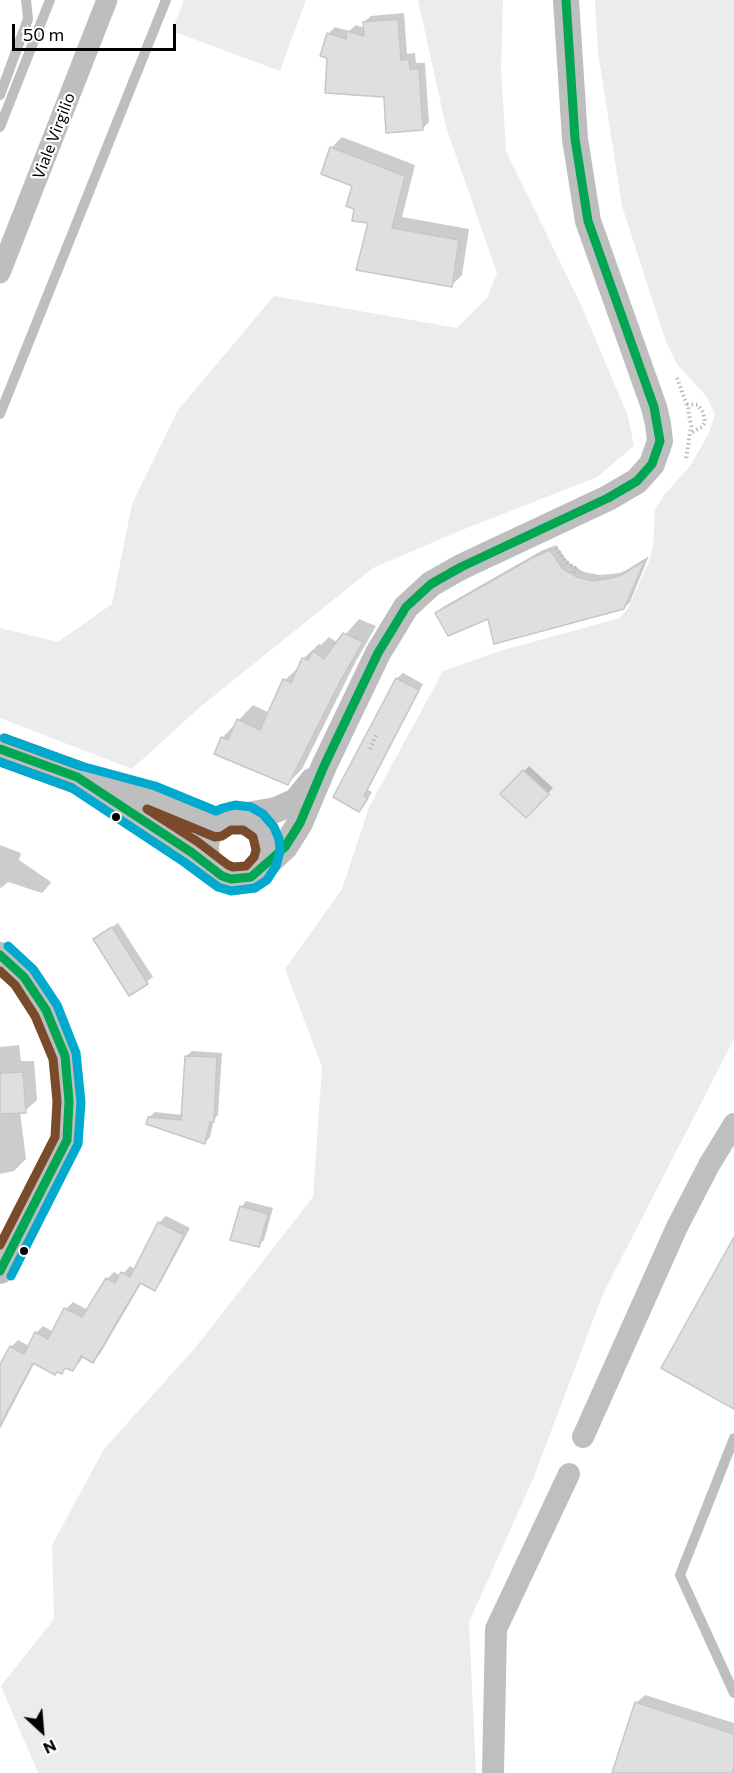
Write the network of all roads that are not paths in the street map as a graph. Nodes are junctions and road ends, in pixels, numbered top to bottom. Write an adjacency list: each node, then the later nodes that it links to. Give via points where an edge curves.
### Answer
1 (26, 0): 6 (lane, via 28,18)
2 (50, 0): 7 (lane)
3 (107, 0): 8 (street, Viale Virgilio)
4 (166, 0): 9 (lane)
5 (566, 0): 11 (street, via 575,139 588,220 654,407 660,441 652,464 636,480 608,498 461,567 431,584 406,607 378,653)
6 (0, 95)
7 (0, 127)
8 (0, 273)
9 (0, 414)
10 (0, 749): 12 (street)
11 (324, 766): 13 (street, via 296,801 276,810); 15 (street, via 300,823 285,847)
12 (77, 777): 13 (street); 14 (street)
13 (226, 821): 14 (street, via 210,832 207,841 208,861); 15 (street, via 246,819 263,831 268,851)
14 (214, 869): 15 (street, via 231,879 251,877)
15 (259, 871)
16 (0, 955): 17 (street, via 24,977 46,1010 65,1056 69,1101 67,1140)
17 (0, 1271)
18 (734, 1438): 19 (lane, via 680,1575)
19 (734, 1693)

